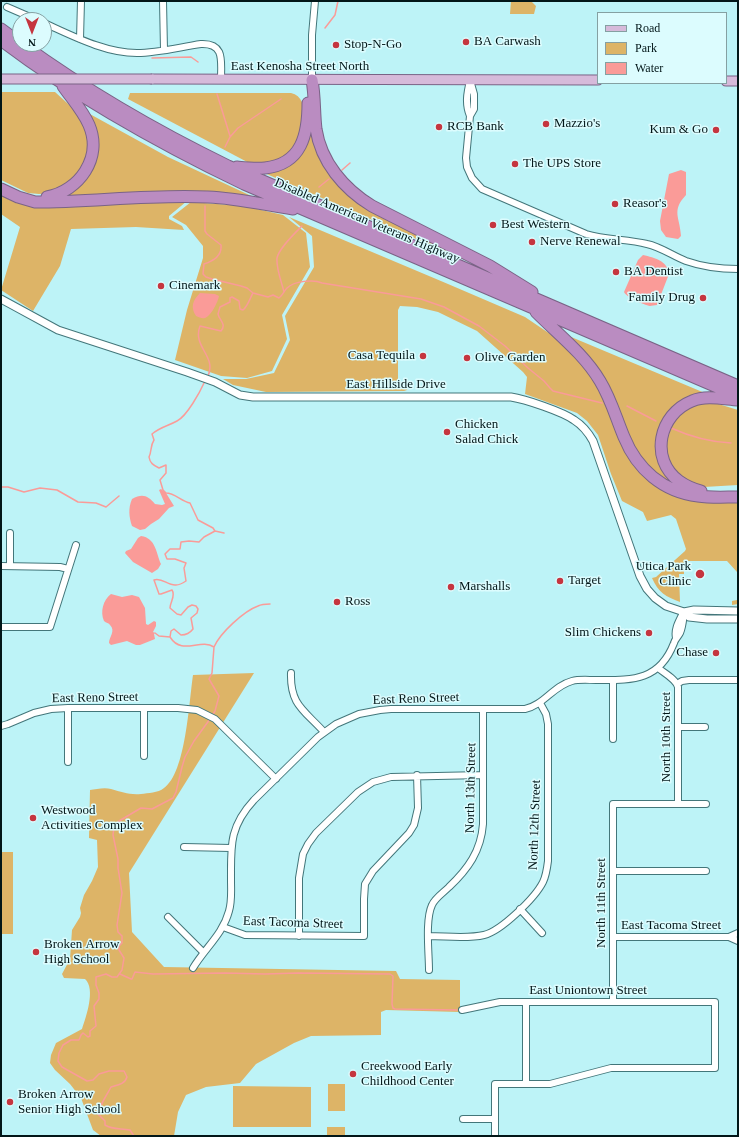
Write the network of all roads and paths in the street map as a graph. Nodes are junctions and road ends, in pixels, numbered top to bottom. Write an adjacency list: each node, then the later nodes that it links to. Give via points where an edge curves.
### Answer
1 (81, 1): 9 (street)
2 (163, 1): 11 (street)
3 (315, 1): 15 (street)
4 (7, 7): 5 (street)
5 (19, 12)
6 (52, 27): 9 (street)
7 (1, 28): 8 (highway, Disabled American Veterans Highway)
8 (12, 36)
9 (80, 39): 11 (street, via 125,52)
10 (1, 40): 18 (highway, Disabled American Veterans Highway)
11 (164, 50): 14 (street, via 201,44 216,47 221,57)
12 (34, 52): 21 (highway, Disabled American Veterans Highway, via 106,100)
13 (1, 79): 14 (main road, East Kenosha Street North, bridge)
14 (221, 80): 15 (main road, East Kenosha Street North)
15 (312, 80): 16 (main road, East Kenosha Street North); 21 (highway, via 308,92 306,133 293,155 281,164 265,168); 28 (highway, via 316,124 324,154 336,175 354,194 385,213 490,266)
16 (470, 80): 17 (main road, East Kenosha Street North); 25 (street, via 474,94 474,109 470,116 467,163 470,176 485,191 595,237 639,242 661,248 686,261 723,269)
17 (597, 80)
18 (59, 81): 22 (highway, via 83,113 90,127 92,152 87,169 70,188 48,197 28,197); 24 (highway, Disabled American Veterans Highway, via 165,144 244,184)
19 (727, 81): 20 (main road)
20 (738, 81)
21 (228, 166): 28 (highway, Disabled American Veterans Highway)
22 (1, 184)
23 (1, 189): 24 (highway, via 35,202 209,197)
24 (309, 211): 27 (highway, Disabled American Veterans Highway)
25 (738, 269)
26 (1, 299): 40 (street, East Hillside Drive, via 58,330 253,397 511,398 522,399 567,416 582,426 593,441 643,583 655,598 666,606)
27 (529, 306): 30 (highway, Disabled American Veterans Highway); 33 (highway, via 570,344 599,379 614,408 628,446 647,473 681,493 699,497)
28 (566, 313): 29 (highway, Disabled American Veterans Highway)
29 (738, 386)
30 (738, 396)
31 (738, 400): 32 (highway, via 692,400 673,412 666,422 661,442 666,465 674,477 685,485 706,491)
32 (738, 491)
33 (738, 497)
34 (10, 533): 37 (street)
35 (76, 545): 38 (street)
36 (1, 566): 37 (street)
37 (10, 566): 38 (street)
38 (68, 569): 42 (street, via 50,627)
39 (738, 610): 40 (street, East Hillside Drive)
40 (684, 612): 41 (street, East Hillside Drive, via 695,618); 43 (street, via 679,635)
41 (738, 619)
42 (1, 627)
43 (658, 668): 45 (street, East Reno Street, via 640,678); 47 (street, North 10th Street)
44 (291, 673): 55 (street, via 295,700)
45 (613, 680): 48 (street, East Reno Street, via 572,681 556,688); 56 (street)
46 (738, 680): 47 (street, via 689,680)
47 (677, 684): 53 (street, North 10th Street)
48 (540, 702): 51 (street, East Reno Street, via 525,709); 68 (street, North 12th Street, via 548,724 548,861 542,884)
49 (68, 708): 50 (street, East Reno Street); 52 (street, East Reno Street, via 48,709); 58 (street)
50 (144, 708): 57 (street); 61 (street, East Reno Street, via 197,710 215,719)
51 (483, 709): 55 (street, East Reno Street, via 380,710 359,714); 59 (street, North 13th Street)
52 (1, 726)
53 (678, 727): 54 (street); 62 (street, North 10th Street)
54 (705, 727)
55 (324, 732): 61 (street, East Reno Street)
56 (613, 738)
57 (144, 756)
58 (68, 762)
59 (483, 775): 60 (street); 74 (street, North 13th Street, via 483,824 479,846 465,871 434,901 428,918)
60 (417, 776): 73 (street, via 391,776 373,782 358,792 316,833 306,848 298,878); 73 (street, East Tacoma Street, via 418,808 414,825 373,870 365,884 364,936)
61 (276, 779): 65 (street, via 242,815)
62 (678, 803): 63 (street); 66 (street, North 11th Street, via 613,804)
63 (706, 804)
64 (184, 847): 65 (street)
65 (231, 848): 70 (street, via 231,902)
66 (613, 871): 67 (street); 75 (street, North 11th Street)
67 (706, 871)
68 (520, 909): 71 (street); 74 (street, via 498,929 484,935)
69 (168, 917): 78 (street)
70 (223, 927): 73 (street, East Tacoma Street, via 245,935); 78 (street)
71 (542, 933)
72 (738, 933): 76 (street, East Tacoma Street)
73 (299, 936)
74 (429, 936): 80 (street, North 13th Street)
75 (613, 937): 76 (street, East Tacoma Street); 81 (street, North 11th Street)
76 (729, 937): 77 (street, East Tacoma Street)
77 (738, 941)
78 (203, 952): 79 (street)
79 (193, 968)
80 (429, 970)
81 (613, 1002): 82 (street, East Uniontown Street); 84 (street, East Uniontown Street, via 715,1002 715,1068 611,1068 550,1084)
82 (526, 1003): 83 (street, East Uniontown Street, via 500,1002); 84 (street)
83 (462, 1010)
84 (526, 1084): 86 (street, via 495,1084)
85 (463, 1119): 86 (street)
86 (495, 1119): 87 (street)
87 (495, 1136)

